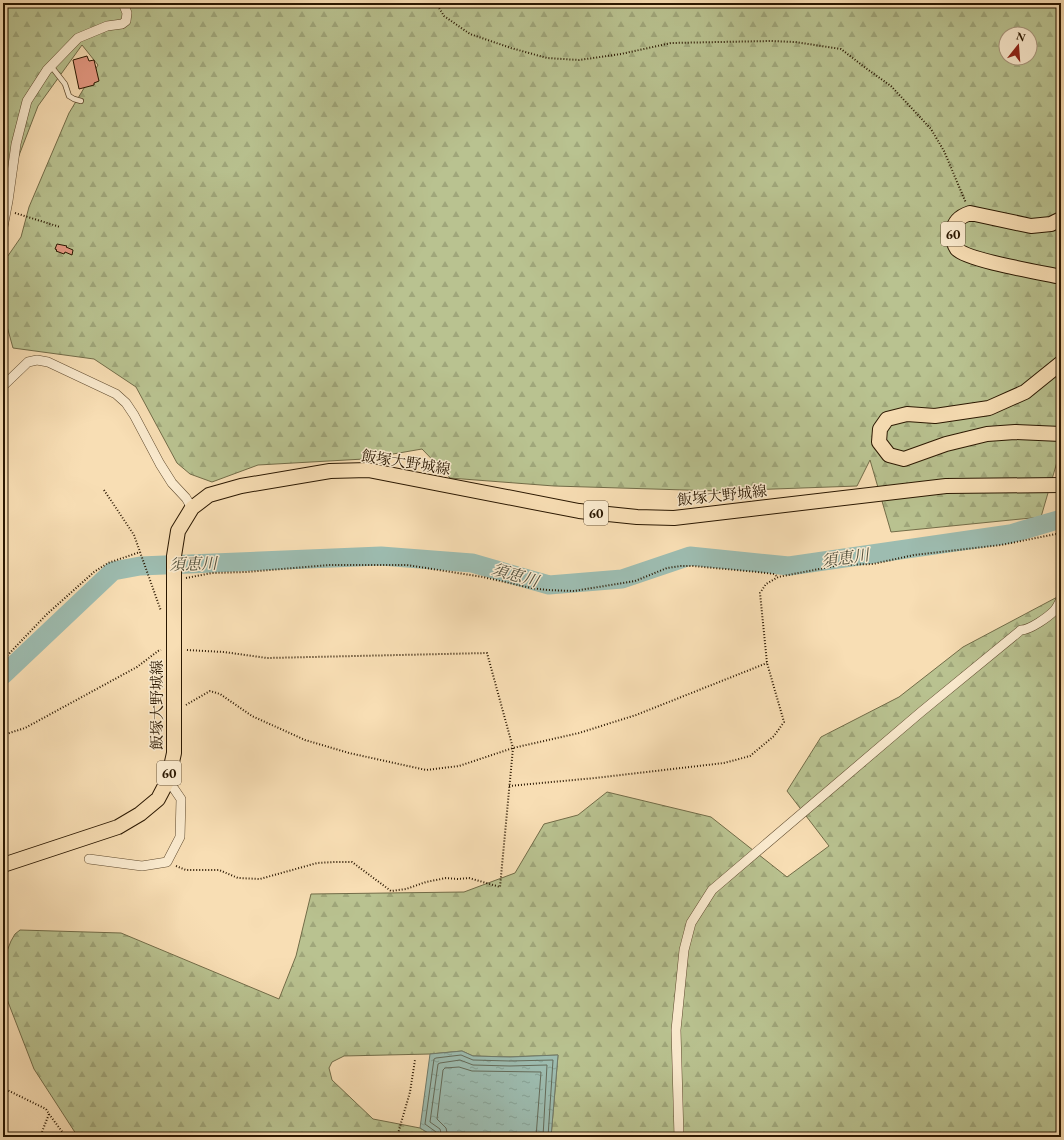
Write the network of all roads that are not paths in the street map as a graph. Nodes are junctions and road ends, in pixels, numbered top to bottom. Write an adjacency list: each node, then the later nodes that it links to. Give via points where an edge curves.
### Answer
1 (123, 3): 2 (street, via 127,13 126,21 78,38)
2 (51, 66): 3 (lane, via 69,96); 5 (street, via 27,101 16,144)
3 (81, 101)
4 (1061, 219): 6 (main road, 60, via 1051,224 1031,226 970,213 961,216 953,226 952,240 958,250 972,257)
5 (3, 227)
6 (1061, 277)
7 (1061, 363): 9 (main road, via 1025,392 989,408 935,416 907,414 887,419 880,429 879,442 889,455 904,459 946,444 987,434)
8 (3, 386): 11 (street, via 28,362 37,360 48,362 116,394 134,415 160,464)
9 (1061, 434)
10 (1061, 485): 11 (main road, 飯塚大野城線 / 60, via 946,486 674,518 579,511 368,470 330,472 241,486 209,495)
11 (192, 508): 13 (main road, 飯塚大野城線 / 60, via 178,531 174,556 174,753)
12 (1061, 599): 16 (street, via 1056,610 1021,630 712,890 691,923 684,950 676,1030)
13 (168, 780): 14 (street, via 181,800 180,838 167,862 142,866); 15 (main road, 飯塚大野城線 / 60, via 158,799 118,827)
14 (89, 860)
15 (3, 865)
16 (679, 1137)

